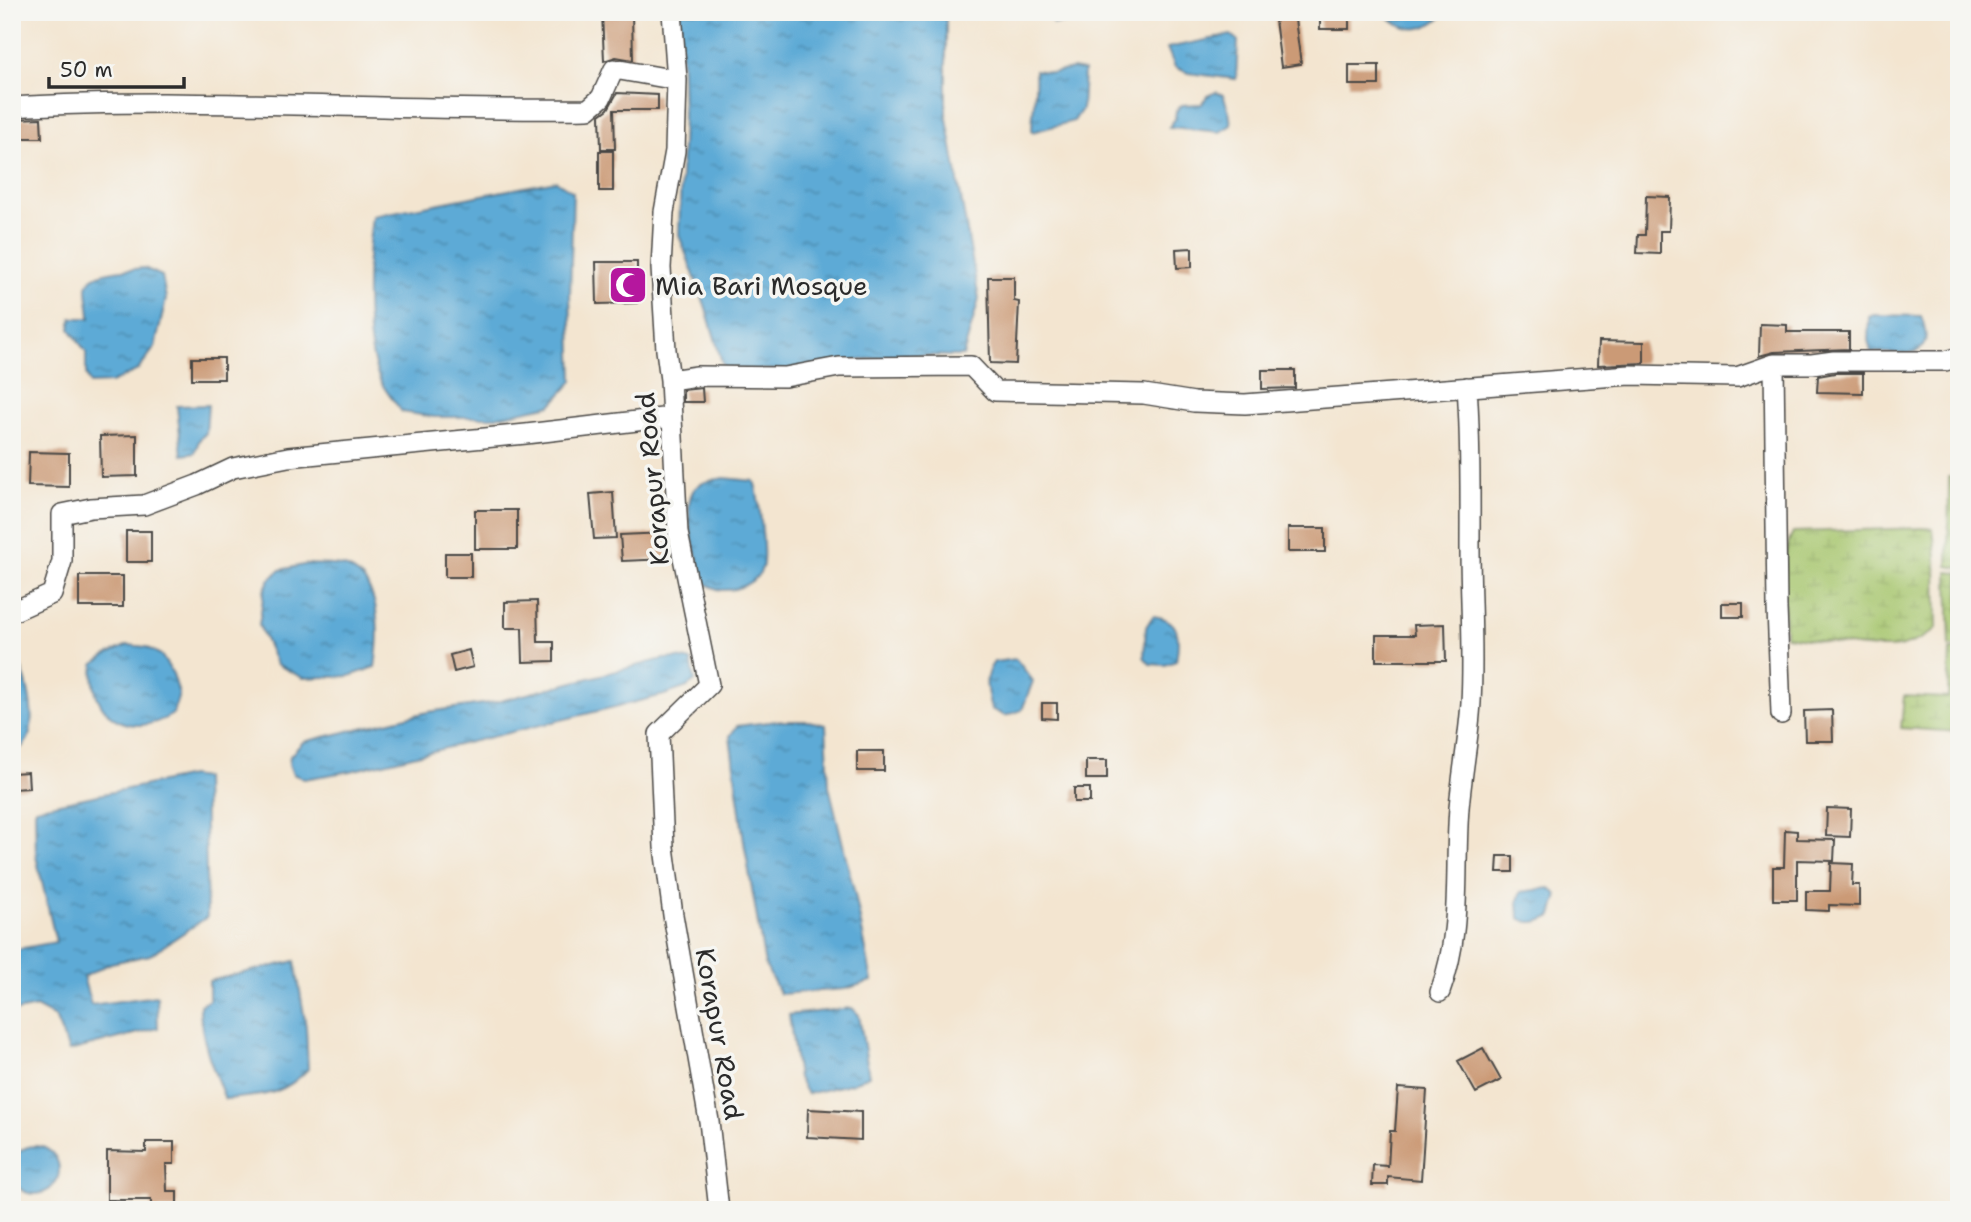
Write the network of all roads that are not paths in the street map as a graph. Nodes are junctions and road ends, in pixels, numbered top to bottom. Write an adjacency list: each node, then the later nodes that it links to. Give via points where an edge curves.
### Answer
1 (673, 12): 2 (street, Korapur Road)
2 (677, 80): 3 (street, via 614,69 601,98 588,109 90,102); 6 (street, Korapur Road, via 675,151 664,212 661,268)
3 (12, 107)
4 (1959, 357): 5 (street)
5 (1774, 364): 7 (street, via 1737,377 1630,375); 10 (street)
6 (670, 380): 7 (street, via 785,377 839,367 971,366 995,391 1143,394 1245,404); 8 (street, Korapur Road)
7 (1467, 387): 11 (street, via 1471,703 1459,810 1456,927)
8 (671, 417): 9 (street, via 288,457 233,468 144,505 62,514 62,561 52,594); 12 (street, Korapur Road, via 678,533 709,685 659,734 664,848)
9 (12, 612)
10 (1781, 714)
11 (1440, 992)
12 (719, 1210)

